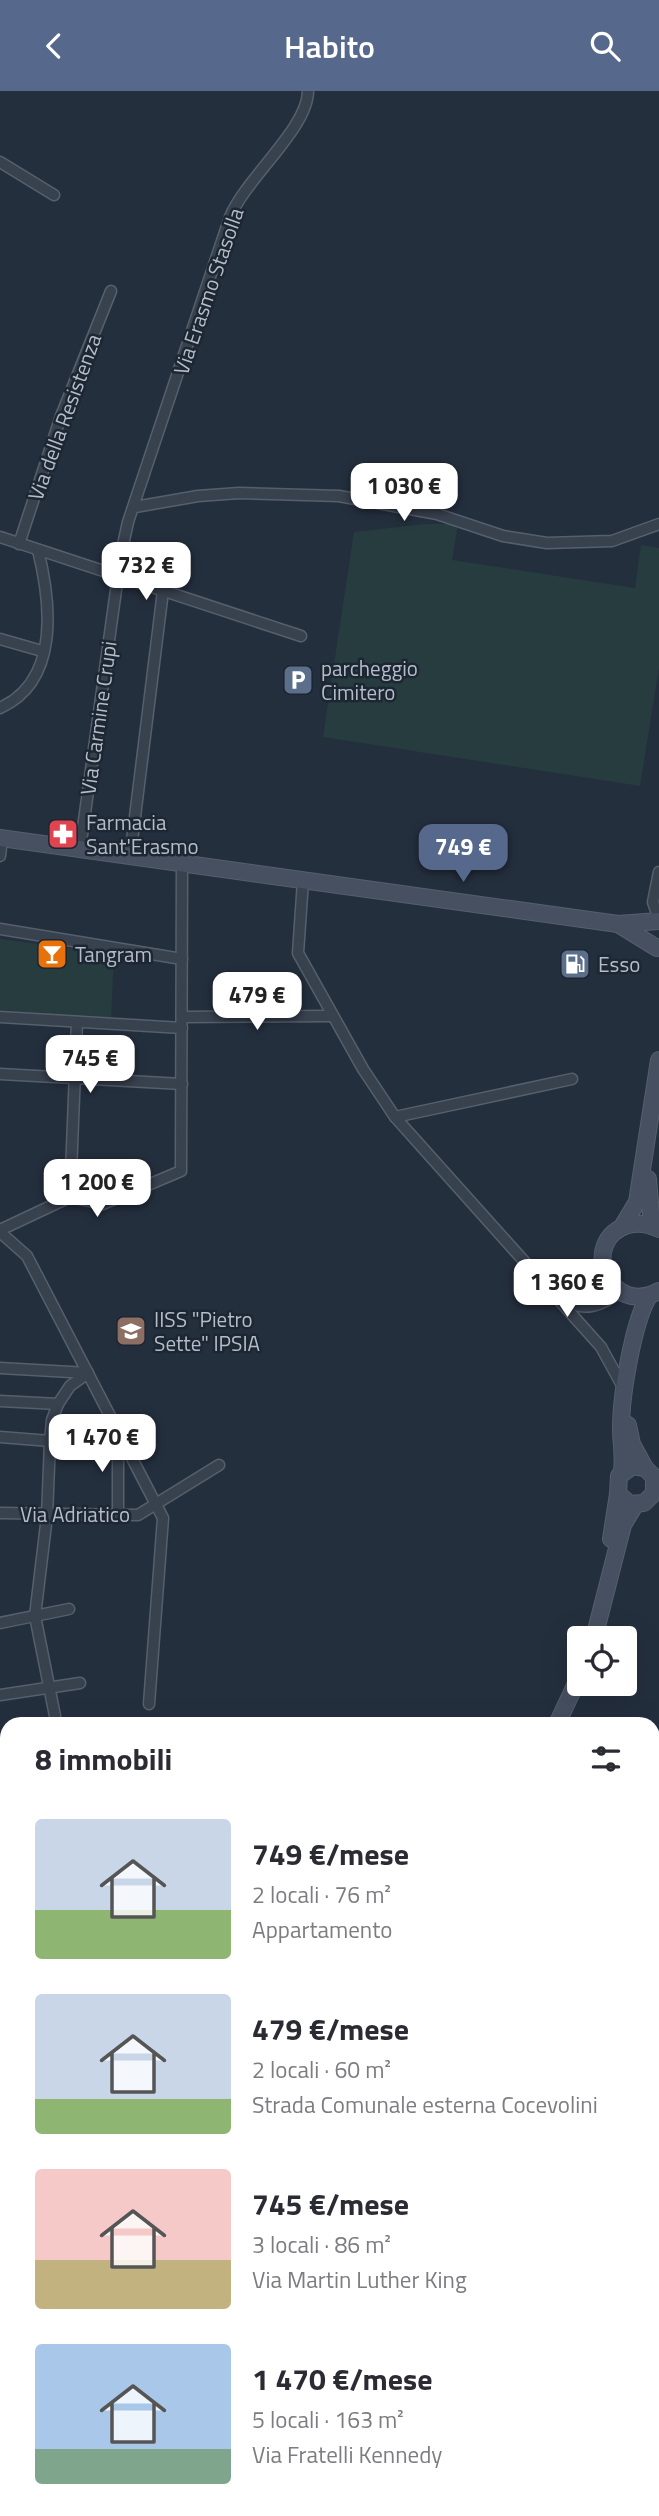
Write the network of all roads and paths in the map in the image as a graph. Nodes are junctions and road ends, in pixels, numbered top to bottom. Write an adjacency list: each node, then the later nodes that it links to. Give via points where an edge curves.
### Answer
1 (308, 91): 5 (street, Via Erasmo Stasolla, via 303,117 234,206)
2 (0, 162): 3 (street)
3 (54, 195)
4 (111, 291): 8 (street, Via della Resistenza, via 61,416)
5 (135, 507): 6 (street, via 239,493 339,496 438,514 503,536 547,543 612,541); 10 (street, Via Carmine Crupi)
6 (659, 524)
7 (0, 537): 8 (street)
8 (19, 544): 9 (street)
9 (38, 550): 10 (street); 14 (street, via 49,605)
10 (118, 576): 11 (street); 17 (street, Via Carmine Crupi)
11 (163, 591): 12 (street); 19 (street)
12 (301, 636)
13 (0, 639): 14 (street)
14 (42, 651): 15 (street, via 33,684)
15 (0, 708)
16 (1, 838): 17 (main road); 18 (street)
17 (79, 849): 19 (main road)
18 (0, 856)
19 (131, 857): 20 (main road)
20 (182, 864): 22 (main road); 29 (street)
21 (659, 872): 23 (street)
22 (303, 881): 26 (main road); 30 (street, via 298,953)
23 (655, 896): 24 (street); 25 (street)
24 (659, 920): 25 (main road); 28 (main road, via 654,936)
25 (639, 923): 26 (main road)
26 (618, 924): 28 (main road)
27 (0, 929): 29 (street)
28 (658, 949)
29 (182, 959): 33 (street)
30 (331, 1016): 33 (street); 39 (street)
31 (0, 1017): 32 (street)
32 (77, 1022): 33 (street); 36 (street)
33 (182, 1022): 38 (street)
34 (659, 1061): 40 (main road)
35 (0, 1074): 36 (street)
36 (75, 1078): 38 (street); 42 (street)
37 (572, 1079): 39 (street)
38 (181, 1084): 42 (street, via 181,1171 103,1204)
39 (395, 1117): 50 (street)
40 (649, 1138): 41 (main road); 44 (main road, via 637,1202)
41 (648, 1187): 43 (street); 45 (main road)
42 (70, 1197): 46 (street)
43 (659, 1203)
44 (622, 1227): 45 (main road, via 642,1223); 47 (main road, via 605,1246)
45 (657, 1227)
46 (0, 1231): 54 (street, via 27,1256)
47 (603, 1268): 48 (main road); 51 (street, via 596,1299)
48 (623, 1293): 49 (main road); 51 (street, via 605,1304); 52 (main road)
49 (654, 1293): 52 (main road, via 641,1308)
50 (557, 1296): 51 (street, via 569,1304); 55 (street, via 601,1347)
51 (586, 1306)
52 (631, 1353): 55 (main road)
53 (0, 1368): 54 (street)
54 (88, 1373): 57 (street, via 70,1386); 58 (street)
55 (626, 1395): 62 (main road); 63 (main road, via 628,1433)
56 (0, 1401): 57 (street)
57 (58, 1404): 60 (street)
58 (118, 1431): 66 (street); 69 (street)
59 (0, 1437): 60 (street)
60 (50, 1441): 68 (street)
61 (219, 1465): 66 (street, Via Adriatico)
62 (622, 1471): 63 (main road, via 633,1466); 64 (main road, via 616,1481)
63 (653, 1476): 65 (main road, via 655,1488)
64 (618, 1493): 65 (main road, via 625,1501); 70 (main road)
65 (647, 1502): 70 (main road, via 623,1525)
66 (157, 1505): 69 (street, Via Adriatico, via 138,1515); 79 (street, via 163,1518)
67 (0, 1513): 68 (street, Via Adriatico)
68 (47, 1516): 69 (street, Via Adriatico); 72 (street)
69 (118, 1516)
70 (609, 1576): 74 (main road)
71 (69, 1609): 72 (street)
72 (36, 1616): 73 (street); 76 (street)
73 (0, 1623)
74 (597, 1626)
75 (80, 1683): 76 (street)
76 (51, 1689): 77 (street); 80 (street)
77 (0, 1695)
78 (570, 1696): 81 (main road)
79 (149, 1704)
80 (55, 1716)
81 (560, 1717)

